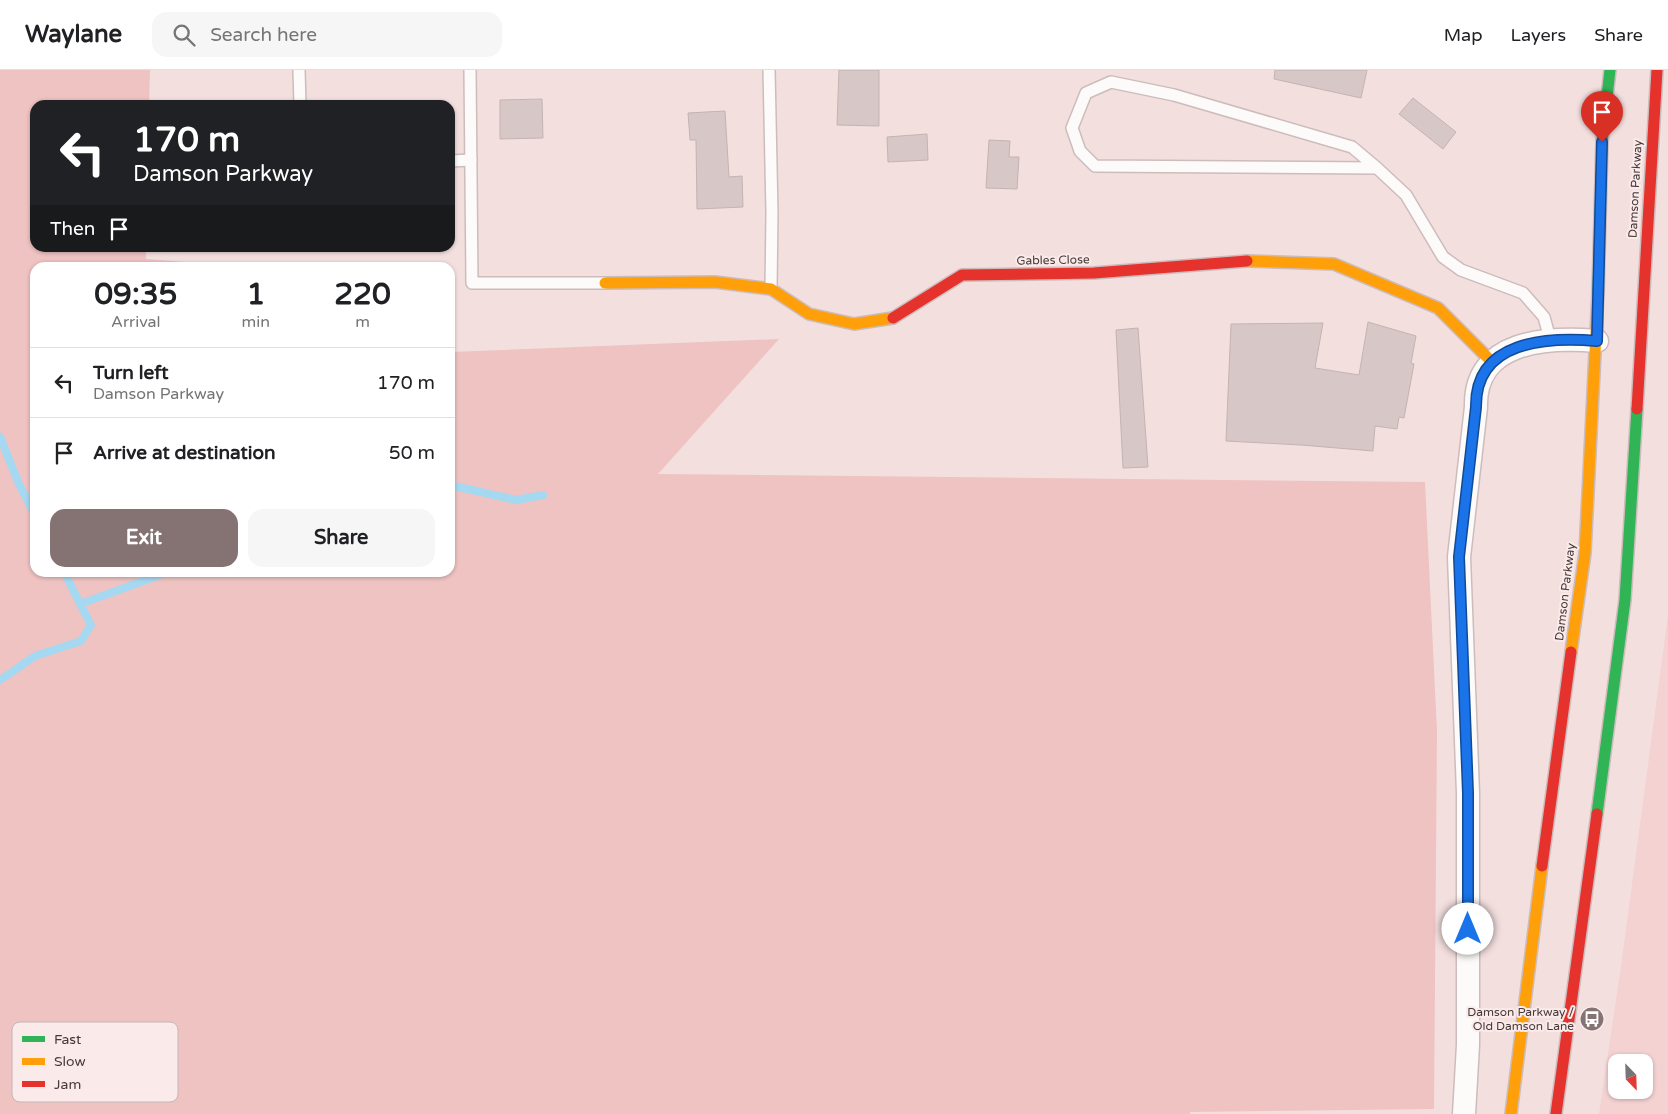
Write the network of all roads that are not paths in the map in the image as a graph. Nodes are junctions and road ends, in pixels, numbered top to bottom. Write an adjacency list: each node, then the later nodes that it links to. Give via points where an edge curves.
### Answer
1 (299, 70): 6 (lane)
2 (470, 70): 7 (lane)
3 (769, 70): 11 (lane)
4 (1610, 70): 13 (street, Damson Parkway, via 1602,142)
5 (1656, 70): 17 (street, Damson Parkway, via 1625,600)
6 (300, 100)
7 (471, 160): 8 (lane); 10 (lane, via 472,283)
8 (455, 161)
9 (1377, 168): 9 (lane, via 1095,166 1080,151 1072,128 1086,93 1111,82 1174,95 1352,147); 12 (lane, via 1406,195 1443,257 1460,270 1523,293 1544,317)
10 (604, 283): 11 (street, Gables Close, via 715,282)
11 (771, 289): 14 (street, Gables Close, via 809,314 854,324 893,318 962,275 1094,273 1236,261 1334,264 1438,308)
12 (1550, 339): 13 (street); 14 (street, via 1528,343)
13 (1597, 341): 16 (street, Damson Parkway, via 1585,553)
14 (1492, 362): 15 (street, via 1483,371 1476,390 1459,557 1468,793 1468,1045)
15 (1464, 1114)
16 (1511, 1114)
17 (1556, 1114)

